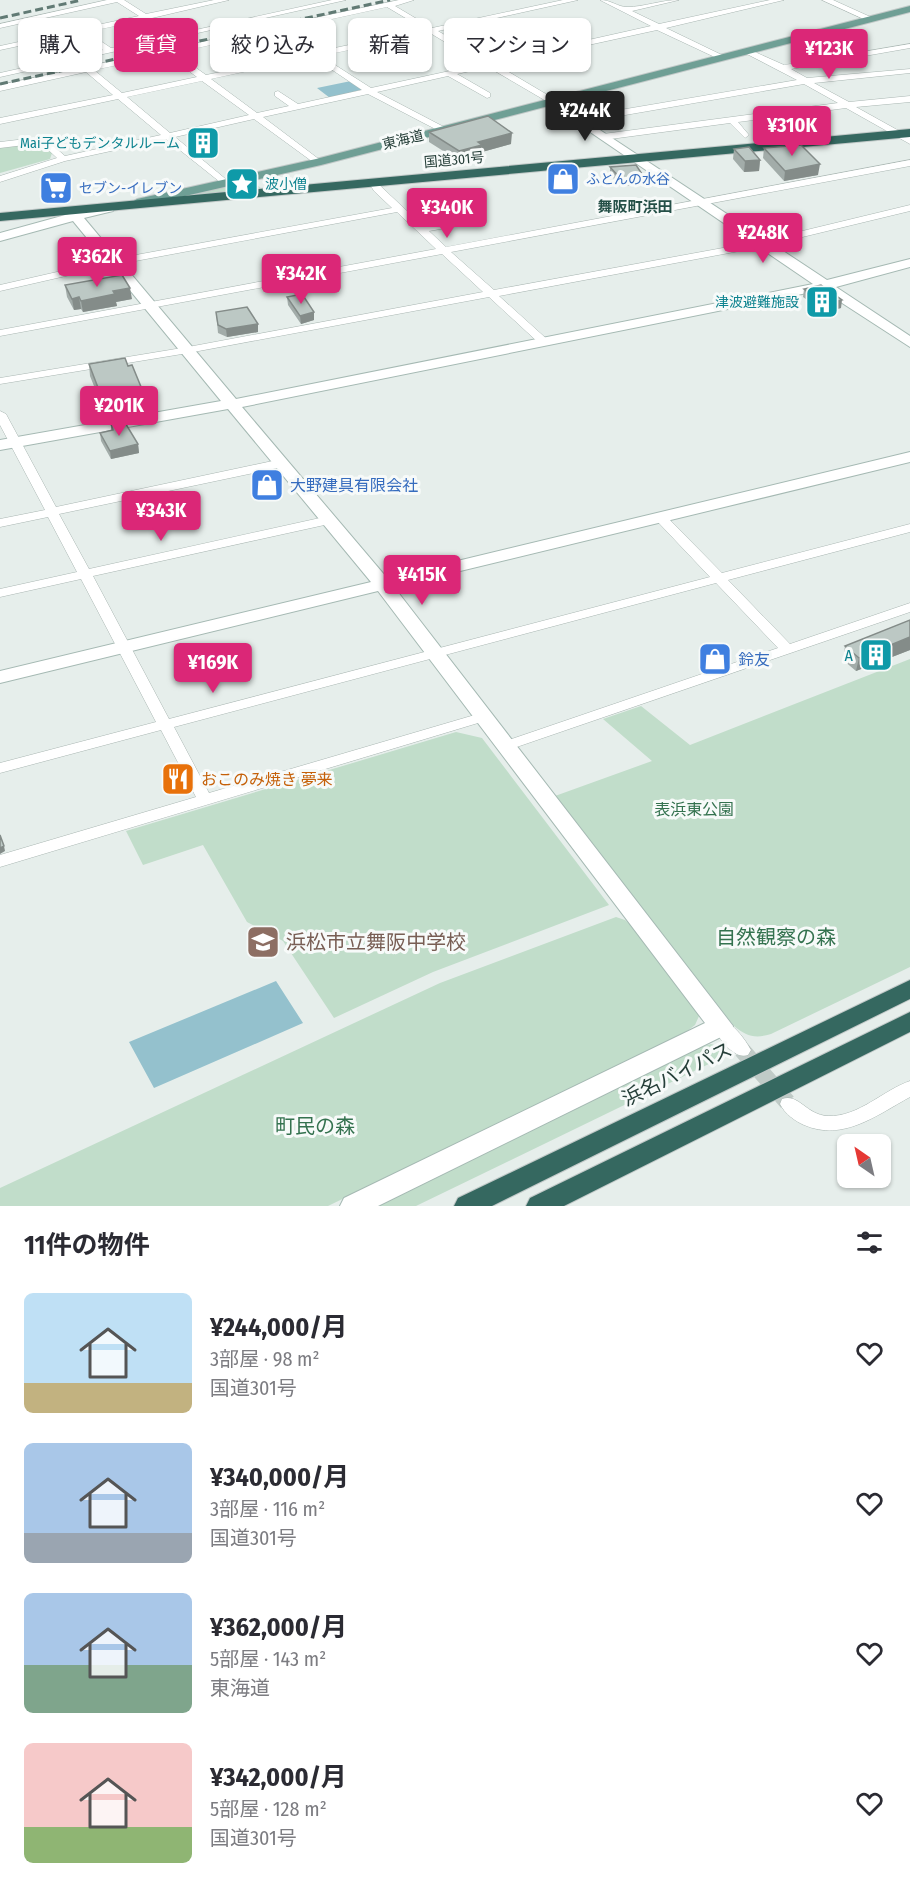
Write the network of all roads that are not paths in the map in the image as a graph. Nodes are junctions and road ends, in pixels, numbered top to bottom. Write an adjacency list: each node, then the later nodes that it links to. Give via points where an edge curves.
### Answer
1 (118, 0): 16 (street); 20 (street)
2 (225, 0): 16 (street)
3 (342, 0): 10 (street)
4 (410, 0): 12 (street)
5 (574, 0): 23 (street)
6 (604, 0): 15 (street)
7 (675, 0): 15 (street)
8 (780, 0): 13 (street)
9 (826, 0): 19 (street)
10 (323, 2): 24 (street)
11 (730, 4): 13 (street)
12 (388, 5): 17 (street); 18 (street)
13 (740, 9): 22 (street)
14 (910, 9): 19 (main road, 東海道)
15 (624, 10): 22 (street)
16 (145, 17): 21 (street)
17 (327, 18)
18 (410, 18)
19 (871, 20): 31 (main road, 東海道)
20 (0, 26)
21 (102, 26)
22 (657, 26): 25 (street); 33 (street)
23 (432, 30)
24 (198, 32)
25 (591, 41)
26 (18, 44): 28 (street)
27 (910, 46): 34 (street)
28 (0, 48)
29 (102, 49): 32 (street)
30 (114, 50): 32 (street)
31 (748, 51): 33 (main road, 東海道); 34 (street)
32 (106, 52): 44 (street)
33 (721, 58): 53 (main road, 東海道)
34 (783, 68): 46 (street)
35 (336, 69): 48 (street)
36 (910, 71): 46 (street)
37 (74, 72): 47 (street)
38 (92, 72): 51 (street)
39 (196, 72): 45 (street)
40 (233, 72): 45 (street)
41 (453, 72): 43 (street)
42 (502, 72): 53 (street)
43 (449, 73): 48 (street); 50 (street)
44 (0, 75)
45 (204, 78): 51 (street); 56 (street)
46 (804, 81): 54 (street); 58 (street)
47 (0, 88)
48 (369, 91): 55 (street); 60 (street)
49 (278, 94): 55 (street)
50 (487, 95)
51 (120, 96): 59 (street); 62 (street)
52 (910, 99): 54 (street)
53 (553, 102): 58 (street); 60 (main road, 東海道)
54 (845, 105): 57 (street); 61 (street)
55 (296, 107): 56 (street)
56 (255, 116): 62 (street); 69 (street)
57 (731, 119): 63 (street); 64 (street)
58 (579, 120): 64 (street)
59 (0, 121)
60 (443, 130): 69 (main road, 東海道)
61 (904, 133): 65 (street); 68 (highway, 国道301号)
62 (168, 135): 67 (street); 72 (street)
63 (745, 135)
64 (603, 137): 68 (street)
65 (910, 141)
66 (0, 145): 67 (street, via 43,140)
67 (63, 159): 71 (street)
68 (635, 159): 73 (highway, 国道301号); 74 (street)
69 (317, 162): 72 (main road, 東海道)
70 (910, 164): 74 (street)
71 (0, 179)
72 (225, 183): 75 (main road, 東海道)
73 (374, 183): 75 (highway, 国道301号); 77 (street)
74 (699, 202): 83 (street); 84 (street)
75 (108, 208): 78 (street, 東海道)
76 (910, 208): 83 (street)
77 (400, 209): 81 (street); 85 (street)
78 (76, 214): 79 (highway); 82 (street, 東海道); 85 (street)
79 (0, 218)
80 (465, 222): 81 (street)
81 (423, 229): 84 (street)
82 (0, 237)
83 (761, 244): 87 (street); 89 (street)
84 (445, 249): 89 (street); 90 (street)
85 (114, 262): 88 (street); 90 (street)
86 (910, 263): 87 (street)
87 (825, 285): 92 (street); 93 (street)
88 (0, 288)
89 (494, 294): 92 (street); 94 (street)
90 (149, 304): 91 (street); 94 (street)
91 (0, 333)
92 (545, 342): 96 (street)
93 (910, 344)
94 (188, 350): 95 (street); 96 (street)
95 (0, 381)
96 (232, 404): 98 (street); 100 (street)
97 (0, 414): 98 (street)
98 (7, 443): 101 (street)
99 (909, 458): 102 (street)
100 (282, 463): 101 (street); 103 (street)
101 (52, 512): 104 (street); 106 (street)
102 (660, 517): 107 (street); 108 (street)
103 (329, 520): 106 (street); 108 (street)
104 (0, 523)
105 (910, 528): 107 (street)
106 (85, 574): 109 (street); 111 (street)
107 (719, 578): 112 (street); 113 (street)
108 (383, 585): 111 (street); 113 (street)
109 (0, 593)
110 (910, 607): 112 (street)
111 (124, 647): 114 (street); 116 (street)
112 (787, 649): 117 (street)
113 (434, 652): 115 (street); 116 (street)
114 (0, 677)
115 (483, 717): 117 (street); 119 (street)
116 (164, 724): 118 (street); 119 (street)
117 (505, 746): 123 (street)
118 (0, 768)
119 (205, 800): 120 (street)
120 (0, 861)
121 (910, 988): 128 (highway, 浜名バイパス)
122 (910, 1021): 129 (highway)
123 (721, 1026): 124 (street); 127 (street)
124 (742, 1050)
125 (910, 1088): 126 (street, via 838,1125 811,1122)
126 (789, 1104)
127 (353, 1206)
128 (467, 1206)
129 (539, 1206)

